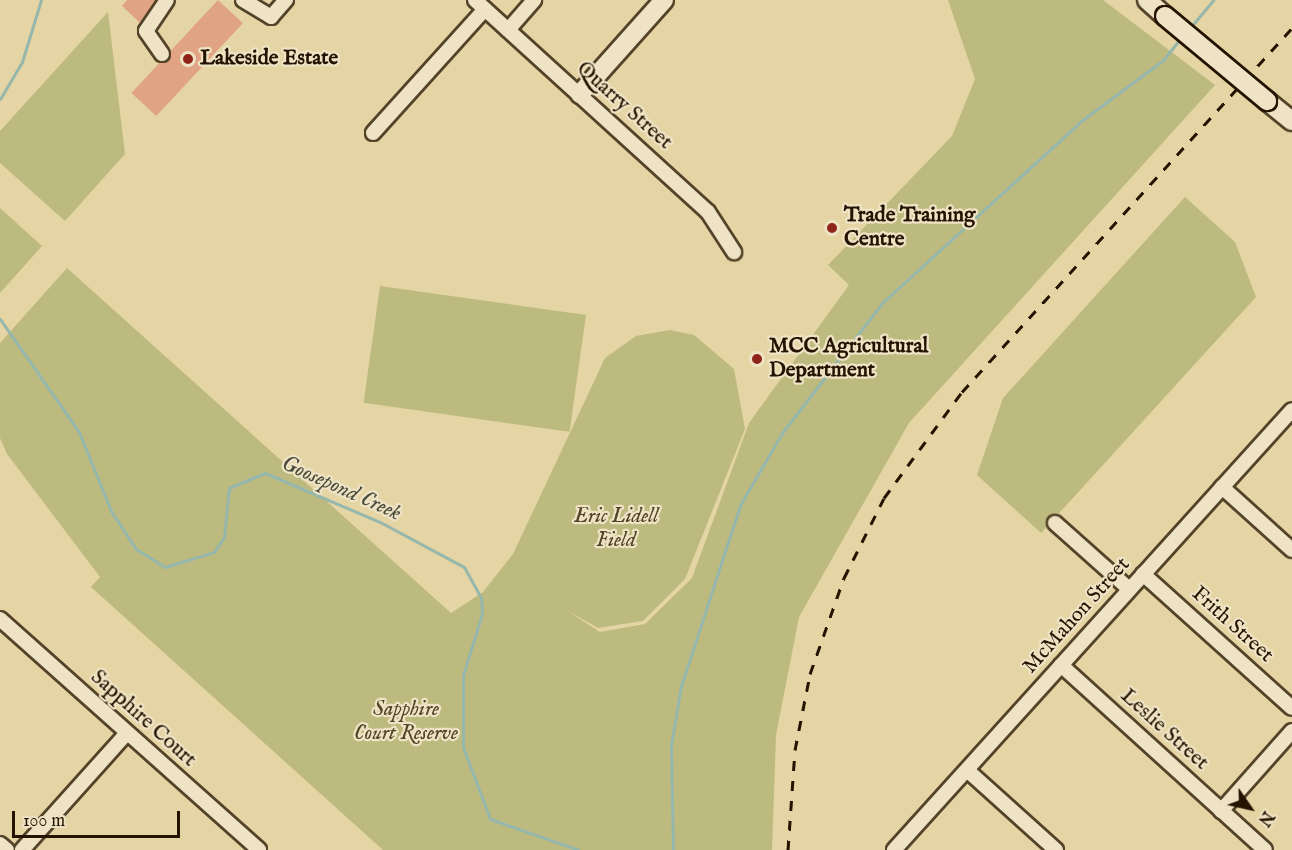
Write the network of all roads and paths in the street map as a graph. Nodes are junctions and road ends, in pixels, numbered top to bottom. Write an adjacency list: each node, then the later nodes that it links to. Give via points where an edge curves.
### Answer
1 (168, 0): 9 (street, via 146,31)
2 (243, 0): 3 (street, via 271,17)
3 (286, 0)
4 (534, 0): 8 (street)
5 (664, 0): 10 (main road)
6 (1147, 0): 11 (main road, bridge)
7 (480, 5): 8 (street, Quarry Street); 12 (street)
8 (508, 30): 10 (street, Quarry Street)
9 (162, 54)
10 (580, 94): 13 (street, Quarry Street, via 708,212)
11 (1292, 121)
12 (373, 133)
13 (734, 252)
14 (1292, 410): 15 (street, McMahon Street)
15 (1222, 487): 17 (street); 18 (street, McMahon Street)
16 (1055, 523): 19 (street)
17 (1292, 550)
18 (1143, 574): 19 (street, McMahon Street); 22 (street, Frith Street)
19 (1130, 589): 21 (street, McMahon Street)
20 (0, 619): 24 (street, Sapphire Court)
21 (1061, 665): 25 (street, McMahon Street); 26 (street, Leslie Street)
22 (1292, 708)
23 (1292, 731): 26 (street)
24 (127, 733): 29 (street); 30 (street, Sapphire Court)
25 (967, 770): 31 (street, McMahon Street); 32 (street)
26 (1221, 811): 33 (street, Leslie Street)
27 (0, 844): 28 (street)
28 (7, 850)
29 (22, 850)
30 (259, 850)
31 (894, 850)
32 (1056, 850)
33 (1265, 850)

